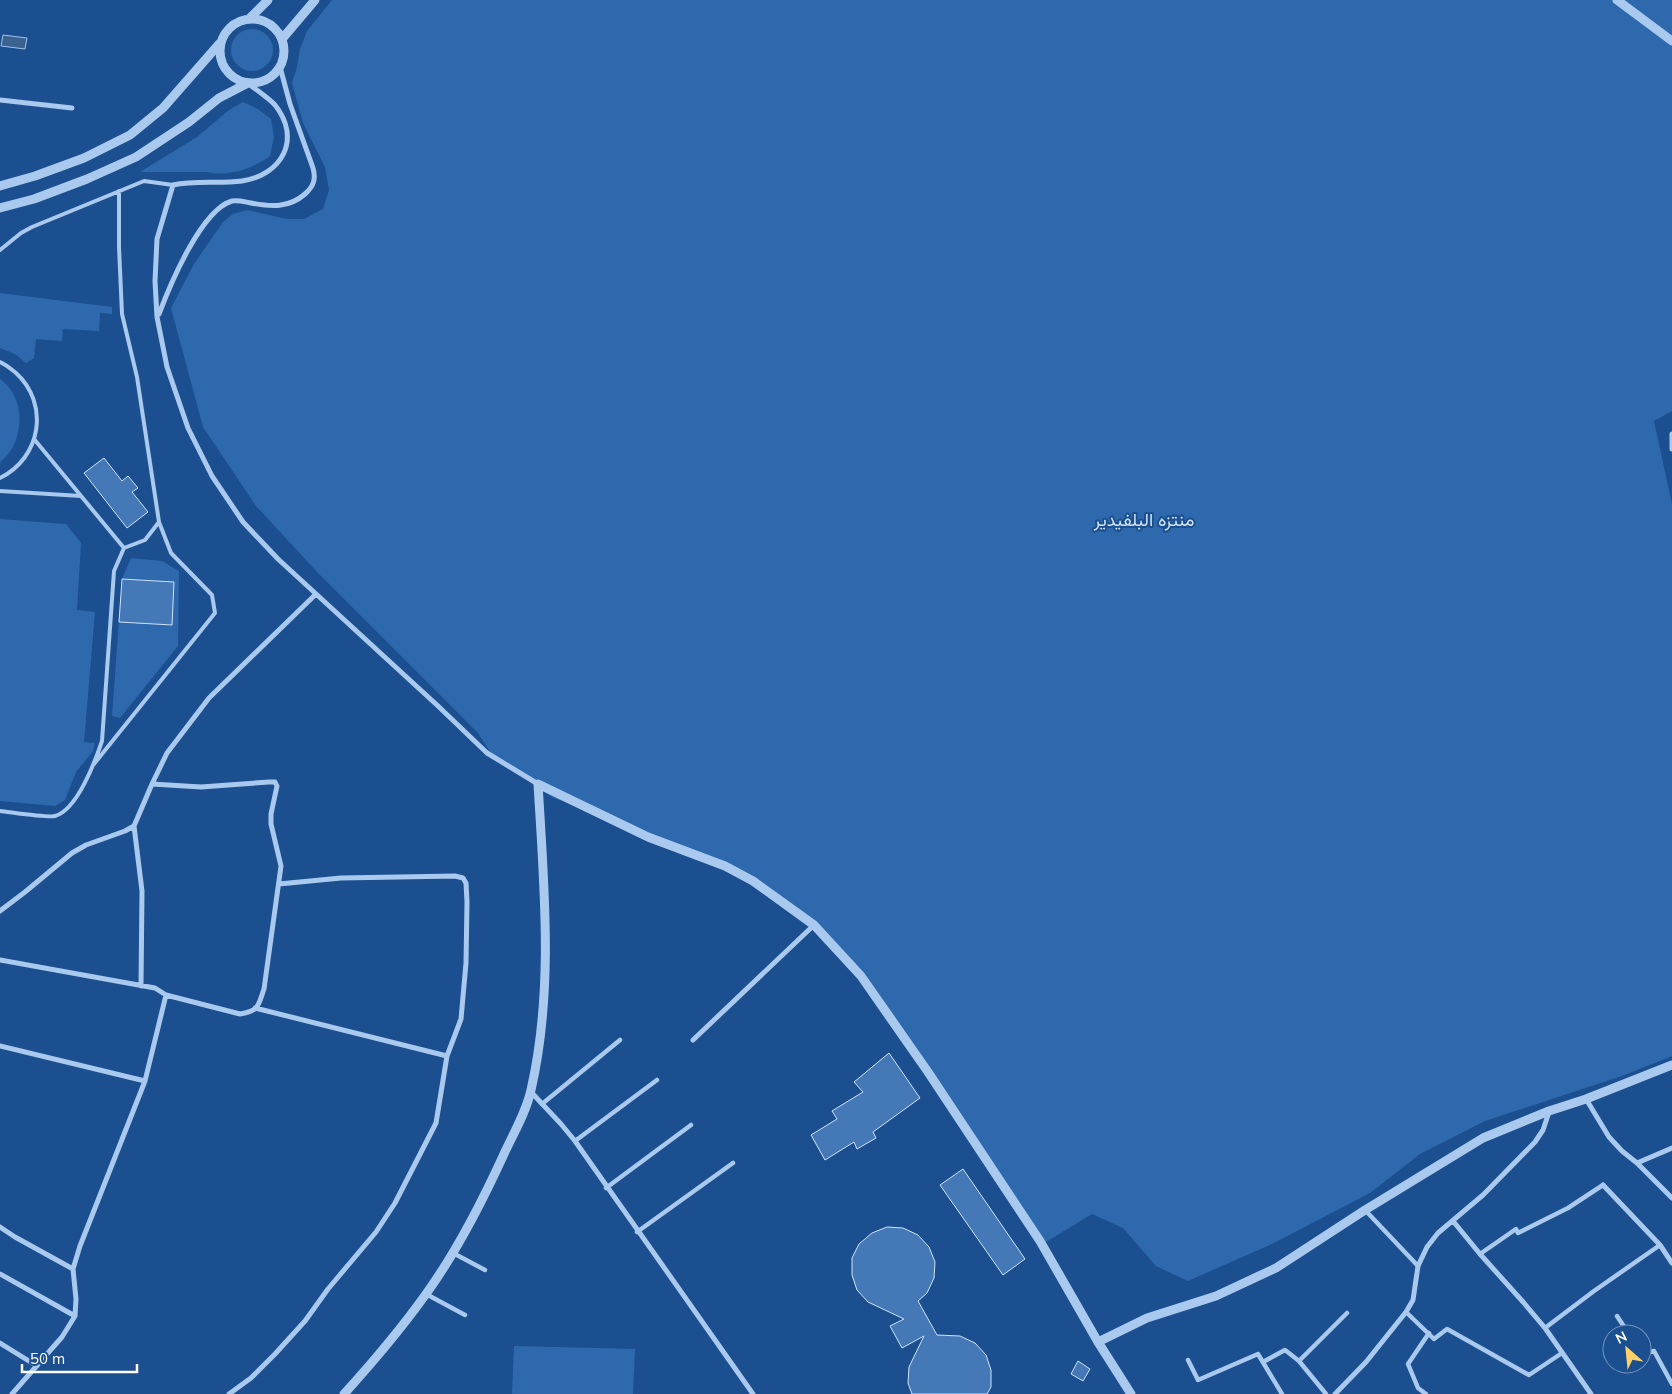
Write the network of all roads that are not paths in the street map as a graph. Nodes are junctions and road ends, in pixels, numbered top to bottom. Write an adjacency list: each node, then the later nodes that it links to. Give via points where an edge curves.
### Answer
1 (268, 0): 4 (street)
2 (314, 0): 5 (street)
3 (1617, 0): 6 (street)
4 (250, 18): 5 (street, via 272,25); 7 (street, via 228,28)
5 (282, 38): 8 (street, via 284,53)
6 (1672, 41)
7 (220, 43): 9 (street, via 219,54 228,74); 13 (street, via 163,108 130,135 84,158)
8 (280, 67): 9 (street, via 269,78); 17 (street, via 313,168 313,186 298,200 282,206 243,201 217,209 188,249)
9 (248, 83): 12 (street, via 274,104 284,121 287,145 280,162 264,175 242,181); 15 (street, via 219,98 136,157 34,199)
10 (0, 100): 11 (street)
11 (72, 108)
12 (172, 185): 14 (lane, via 144,181); 17 (street, via 157,239 155,282)
13 (0, 186)
14 (119, 190): 16 (lane, via 32,227); 25 (lane, via 122,314 136,377)
15 (0, 208)
16 (0, 250)
17 (158, 317): 27 (street, via 167,367 188,428 212,476 243,522)
18 (0, 362): 20 (lane, via 25,381 36,404)
19 (1672, 435): 21 (street)
20 (34, 439): 22 (lane, via 28,454 11,472); 24 (lane)
21 (1672, 449)
22 (0, 478)
23 (0, 492): 24 (lane)
24 (81, 496): 26 (lane)
25 (159, 522): 26 (lane, via 145,540); 28 (lane, via 171,553 212,595 215,613)
26 (124, 548): 28 (lane, via 114,572 102,741)
27 (316, 594): 29 (street, via 209,698 167,753); 30 (street, via 487,754)
28 (94, 764): 31 (lane, via 70,807 54,816)
29 (152, 784): 32 (street); 33 (street, via 201,787 274,782 277,786 271,819 281,866)
30 (538, 784): 35 (street, via 648,837 724,866 753,881); 47 (street, via 545,968 540,1036)
31 (0, 811)
32 (134, 826): 34 (street, via 72,853); 37 (street, via 142,891)
33 (280, 884): 39 (street, via 264,989); 43 (street, via 341,878 455,876 465,880 468,902 461,1018)
34 (0, 911)
35 (814, 925): 41 (street); 80 (street, via 861,976 928,1072 1040,1241)
36 (0, 960): 37 (street)
37 (141, 986): 38 (street, via 155,988)
38 (166, 995): 39 (street, via 240,1014 252,1012); 46 (street)
39 (255, 1008): 43 (street)
40 (620, 1040): 49 (street)
41 (692, 1040)
42 (0, 1046): 46 (street)
43 (447, 1056): 90 (street, via 436,1123 395,1203 376,1232 304,1321 251,1378)
44 (1672, 1066): 48 (street)
45 (657, 1080): 52 (street)
46 (145, 1081): 68 (street)
47 (531, 1092): 49 (street); 64 (street, via 492,1179)
48 (1586, 1099): 50 (street); 55 (street, via 1609,1137)
49 (542, 1104): 52 (street)
50 (1549, 1111): 59 (street, via 1483,1138); 60 (street, via 1535,1142)
51 (691, 1125): 57 (street)
52 (574, 1141): 57 (street)
53 (1672, 1148): 55 (street)
54 (733, 1162): 62 (street)
55 (1637, 1163): 58 (street)
56 (1604, 1185): 63 (street); 65 (street, via 1568,1208 1518,1232 1516,1228)
57 (606, 1188): 62 (street)
58 (1672, 1198)
59 (1365, 1210): 67 (street); 80 (street, via 1276,1268 1248,1282 1190,1306 1147,1318)
60 (1453, 1221): 65 (street); 67 (street, via 1427,1247)
61 (0, 1227): 68 (street)
62 (637, 1232): 92 (street)
63 (1660, 1246): 66 (street); 78 (street)
64 (453, 1253): 69 (street); 71 (street)
65 (1480, 1254): 78 (street)
66 (1672, 1263)
67 (1418, 1266): 72 (street, via 1412,1300)
68 (73, 1269): 75 (street)
69 (485, 1270)
70 (0, 1274): 75 (street)
71 (426, 1294): 74 (street); 91 (street)
72 (1406, 1312): 79 (street); 96 (street)
73 (1347, 1313): 85 (street)
74 (465, 1315)
75 (75, 1316): 87 (street)
76 (1616, 1316): 77 (street)
77 (1622, 1324)
78 (1545, 1328): 83 (street)
79 (1429, 1333): 83 (street, via 1434,1339 1447,1329 1529,1375); 97 (street, via 1408,1364 1418,1388)
80 (1098, 1342): 93 (street)
81 (0, 1343): 87 (street)
82 (1652, 1352): 88 (street)
83 (1562, 1353): 98 (street)
84 (1188, 1360): 86 (street, via 1198,1380 1258,1354)
85 (1299, 1361): 86 (street, via 1285,1350); 95 (street)
86 (1263, 1362): 94 (street)
87 (38, 1366): 89 (street)
88 (1672, 1384)
89 (13, 1393)
90 (229, 1394)
91 (344, 1394)
92 (753, 1394)
93 (1131, 1394)
94 (1282, 1394)
95 (1326, 1394)
96 (1335, 1394)
97 (1426, 1394)
98 (1592, 1394)

